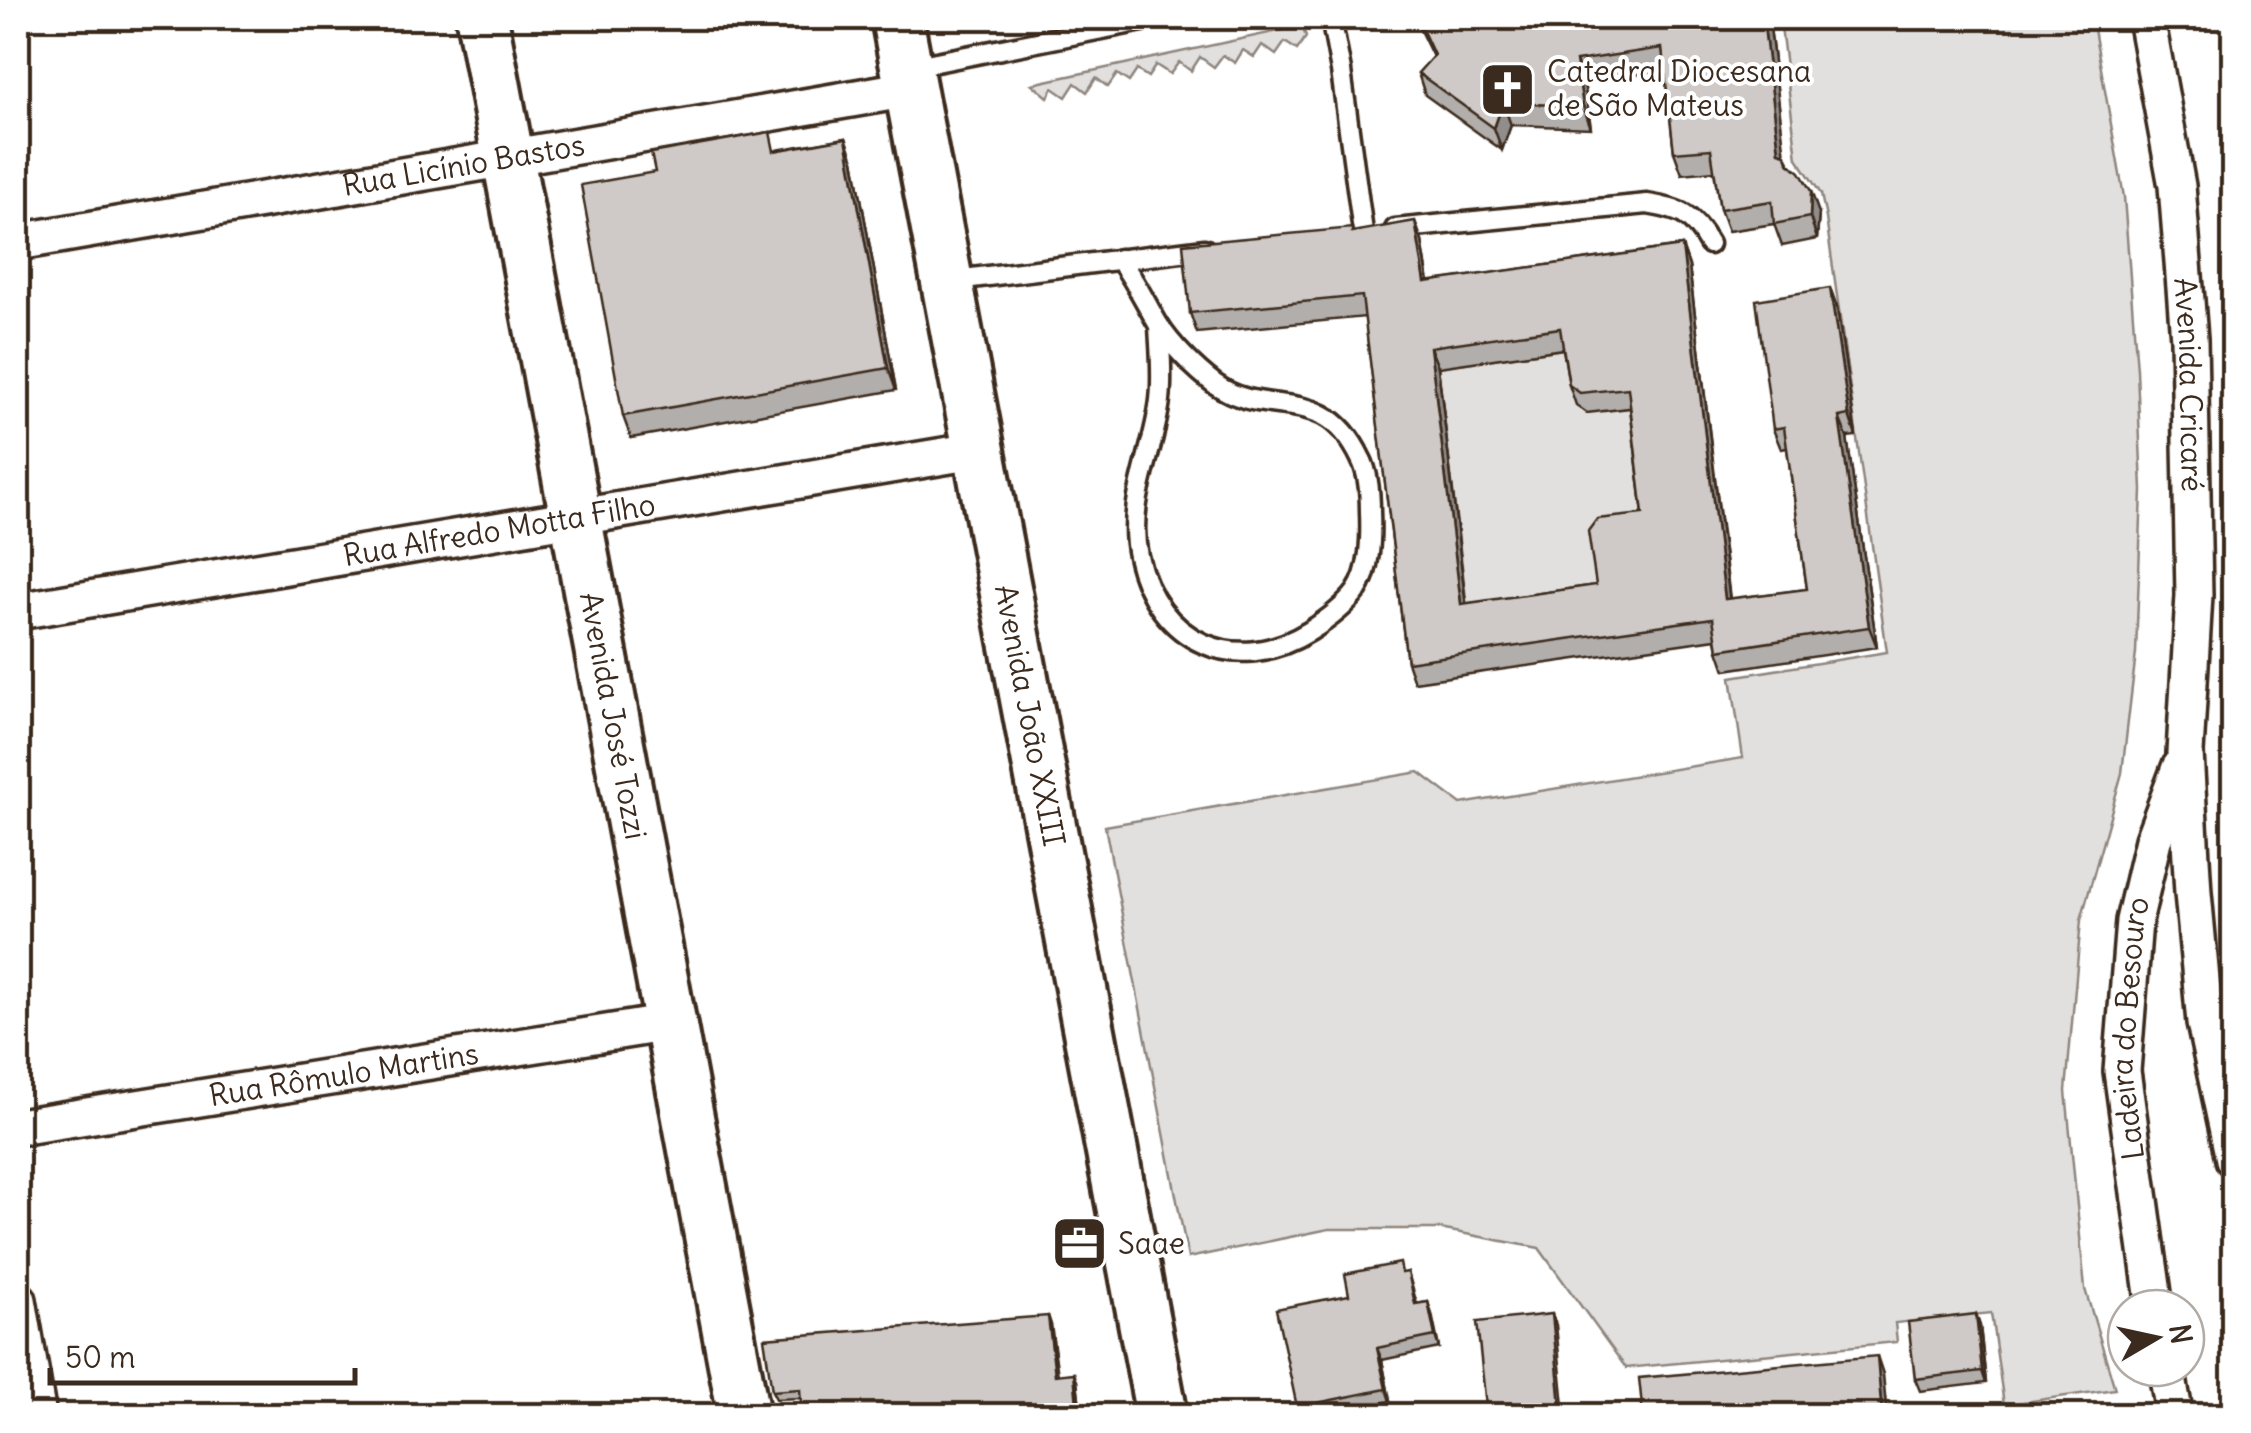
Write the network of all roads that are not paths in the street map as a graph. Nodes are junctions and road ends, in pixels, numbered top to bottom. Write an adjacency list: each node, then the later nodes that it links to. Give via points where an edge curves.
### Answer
1 (482, 18): 7 (street, Avenida José Tozzi)
2 (897, 18): 6 (street, Avenida João XXIII)
3 (1158, 18): 6 (lane)
4 (1331, 18): 8 (lane)
5 (2146, 18): 19 (street, Avenida Cricaré, via 2177,186 2189,339 2194,595)
6 (907, 79): 7 (street, Rua Licínio Bastos); 14 (street, Avenida João XXIII)
7 (509, 156): 10 (street, Rua Licínio Bastos); 17 (street, Avenida José Tozzi)
8 (1363, 232): 9 (lane); 11 (lane, via 1646,204 1672,208 1696,222)
9 (1343, 234)
10 (18, 242)
11 (1708, 244)
12 (1226, 247): 13 (lane)
13 (1119, 259): 14 (lane); 15 (lane)
14 (948, 281): 16 (street, Avenida João XXIII)
15 (1158, 325): 15 (lane, via 1160,403 1136,506 1138,556 1159,608 1184,636 1224,650 1262,652 1332,616 1357,590 1371,527 1364,463 1346,431 1325,415 1225,391)
16 (980, 450): 17 (street, Rua Alfredo Motta Filho); 28 (street, Avenida João XXIII)
17 (574, 516): 18 (street, Rua Alfredo Motta Filho); 20 (street, Avenida José Tozzi)
18 (18, 611)
19 (2185, 753): 22 (street, via 2205,1023); 23 (street, Ladeira do Besouro, via 2134,920 2122,1072)
20 (669, 1023): 21 (street, Rua Rômulo Martins); 27 (street, Avenida José Tozzi)
21 (18, 1127)
22 (2234, 1159)
23 (2152, 1288)
24 (18, 1300): 26 (street)
25 (2170, 1388): 29 (street)
26 (38, 1416)
27 (744, 1416)
28 (1162, 1416)
29 (2175, 1416)

